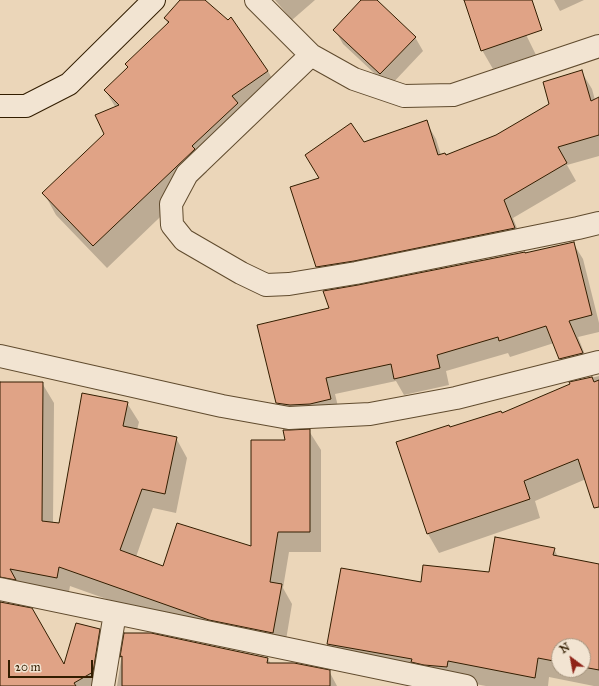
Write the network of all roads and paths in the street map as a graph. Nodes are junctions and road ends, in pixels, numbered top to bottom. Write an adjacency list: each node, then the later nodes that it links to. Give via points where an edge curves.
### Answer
1 (154, 0): 5 (street, via 69,84 26,106)
2 (256, 0): 4 (street)
3 (599, 46): 4 (street, via 453,95 425,96 404,96 354,79)
4 (311, 54): 6 (street, via 187,174 171,204 172,225 184,240 266,285 289,284 356,273)
5 (0, 106)
6 (599, 223)
7 (0, 356): 8 (street, via 222,406 288,418 370,414 456,398)
8 (599, 362)
9 (0, 589): 10 (street)
10 (115, 613): 11 (street); 12 (street)
11 (103, 686)
12 (466, 686)

